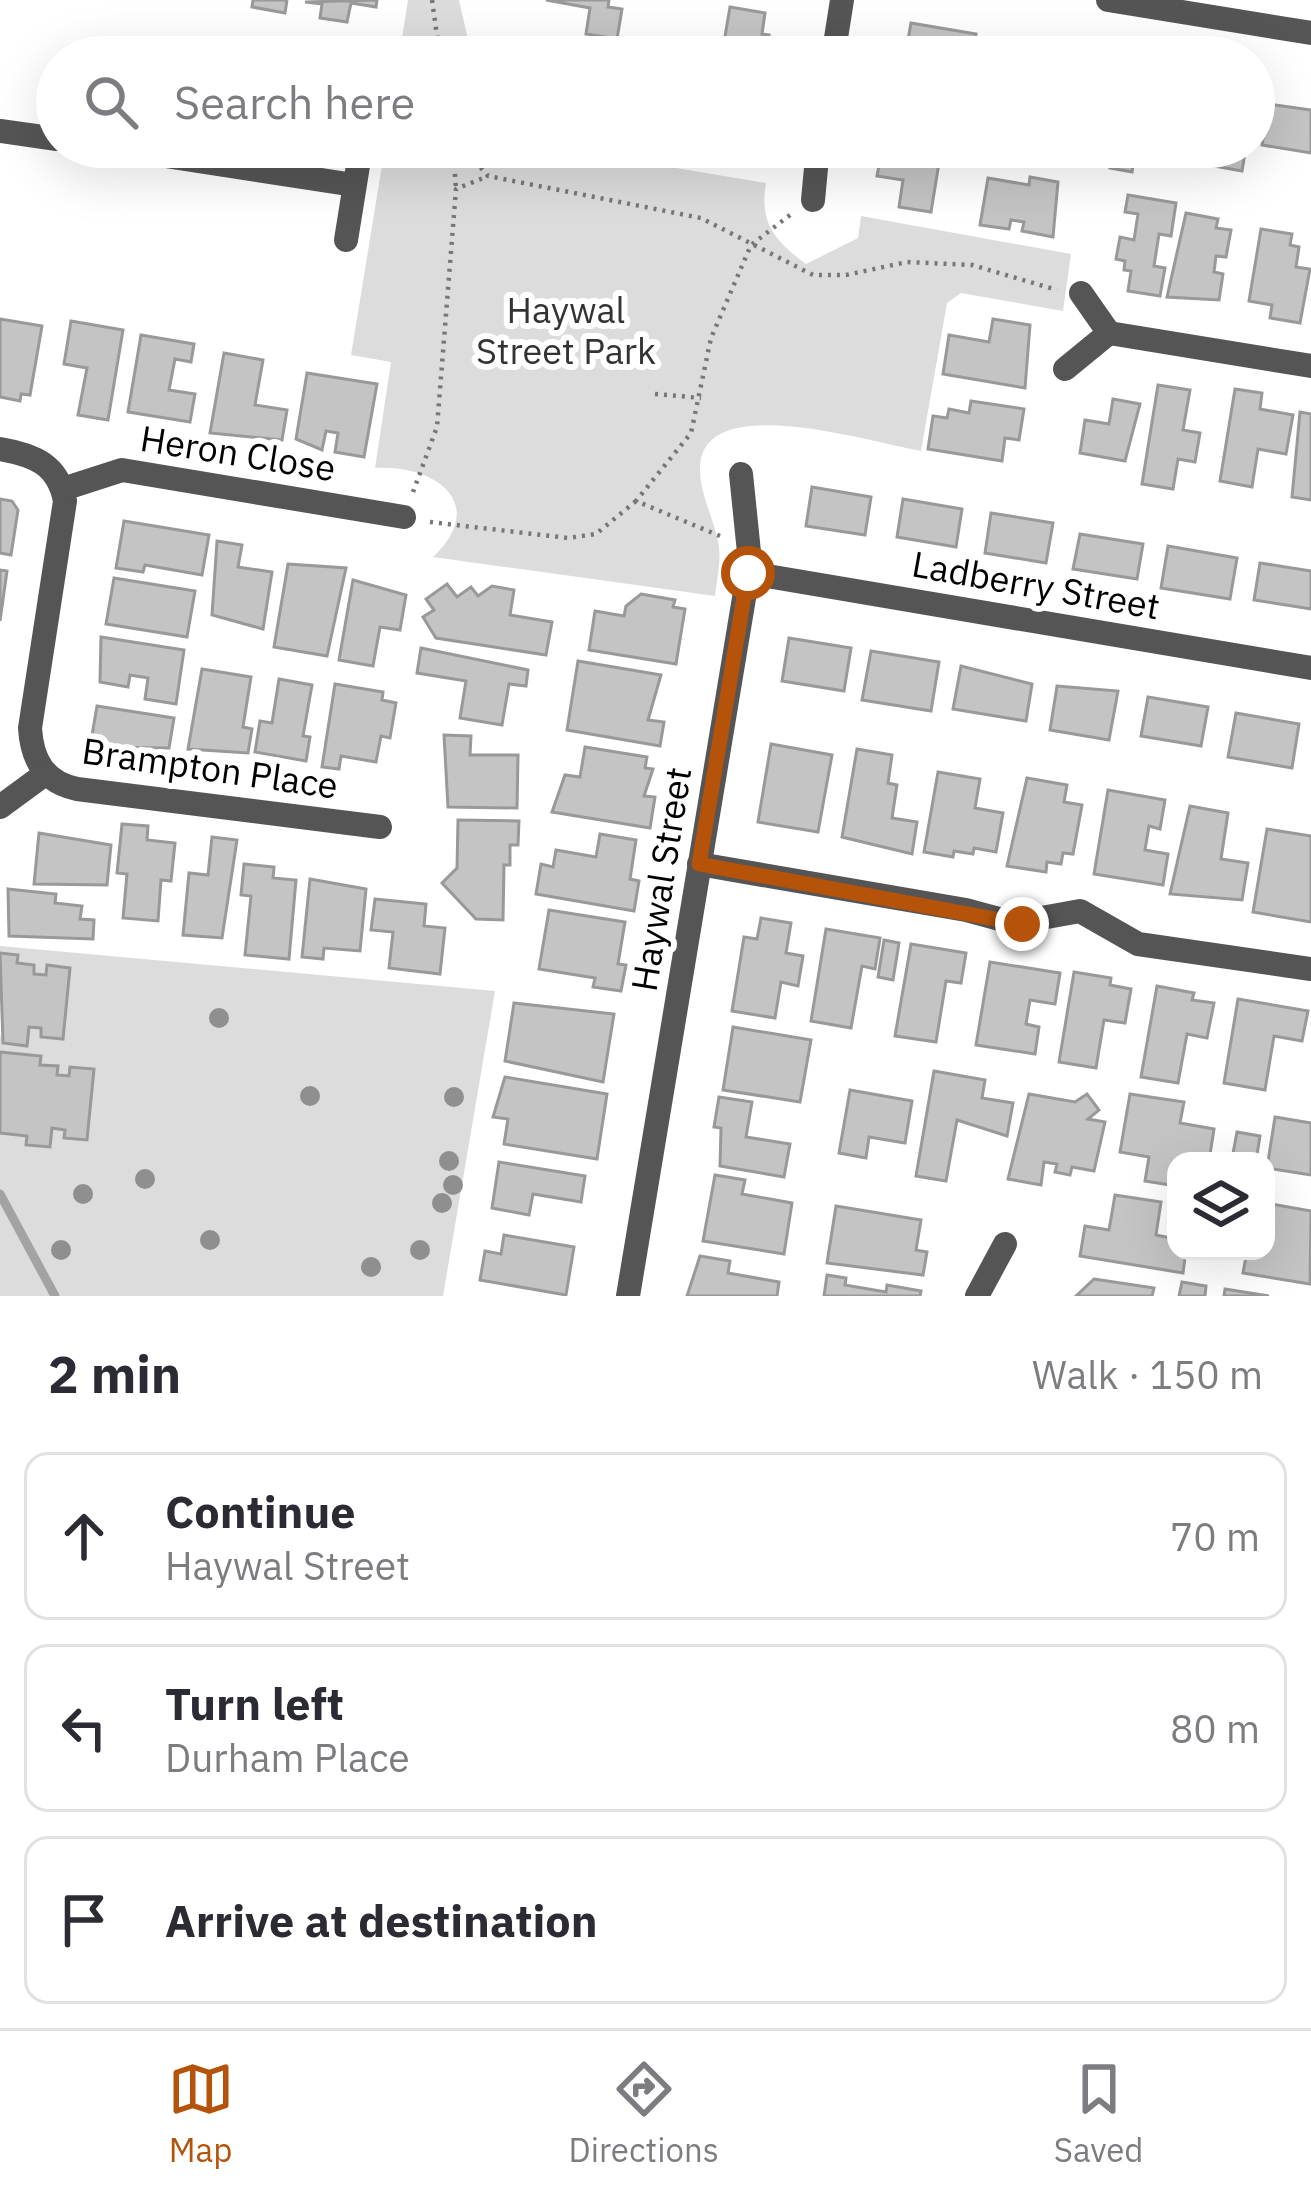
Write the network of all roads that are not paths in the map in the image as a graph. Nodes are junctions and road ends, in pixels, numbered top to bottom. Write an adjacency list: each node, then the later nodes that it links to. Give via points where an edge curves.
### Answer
1 (842, 0): 4 (street)
2 (1108, 0): 3 (street)
3 (1311, 33)
4 (836, 36)
5 (0, 130): 6 (street)
6 (36, 136)
7 (244, 168): 10 (street)
8 (357, 168): 10 (street)
9 (816, 168): 11 (street)
10 (354, 185): 12 (street)
11 (813, 200)
12 (346, 240)
13 (1081, 292): 14 (street)
14 (1108, 333): 15 (street); 16 (street)
15 (1311, 366)
16 (1065, 369)
17 (0, 449): 19 (street, via 41,461)
18 (741, 474): 21 (street, Haywal Street)
19 (63, 489): 20 (street, Heron Close, via 122,470); 23 (street, Brampton Place, via 30,728)
20 (404, 517)
21 (748, 573): 22 (street, Ladberry Street); 26 (street, Haywal Street)
22 (1311, 668)
23 (45, 774): 24 (street); 25 (street, Brampton Place, via 77,789)
24 (0, 807)
25 (380, 827)
26 (699, 864): 27 (street, via 1014,923 1079,911 1138,944); 29 (street, Haywal Street)
27 (1311, 970)
28 (1006, 1244): 30 (street)
29 (628, 1296)
30 (977, 1296)

